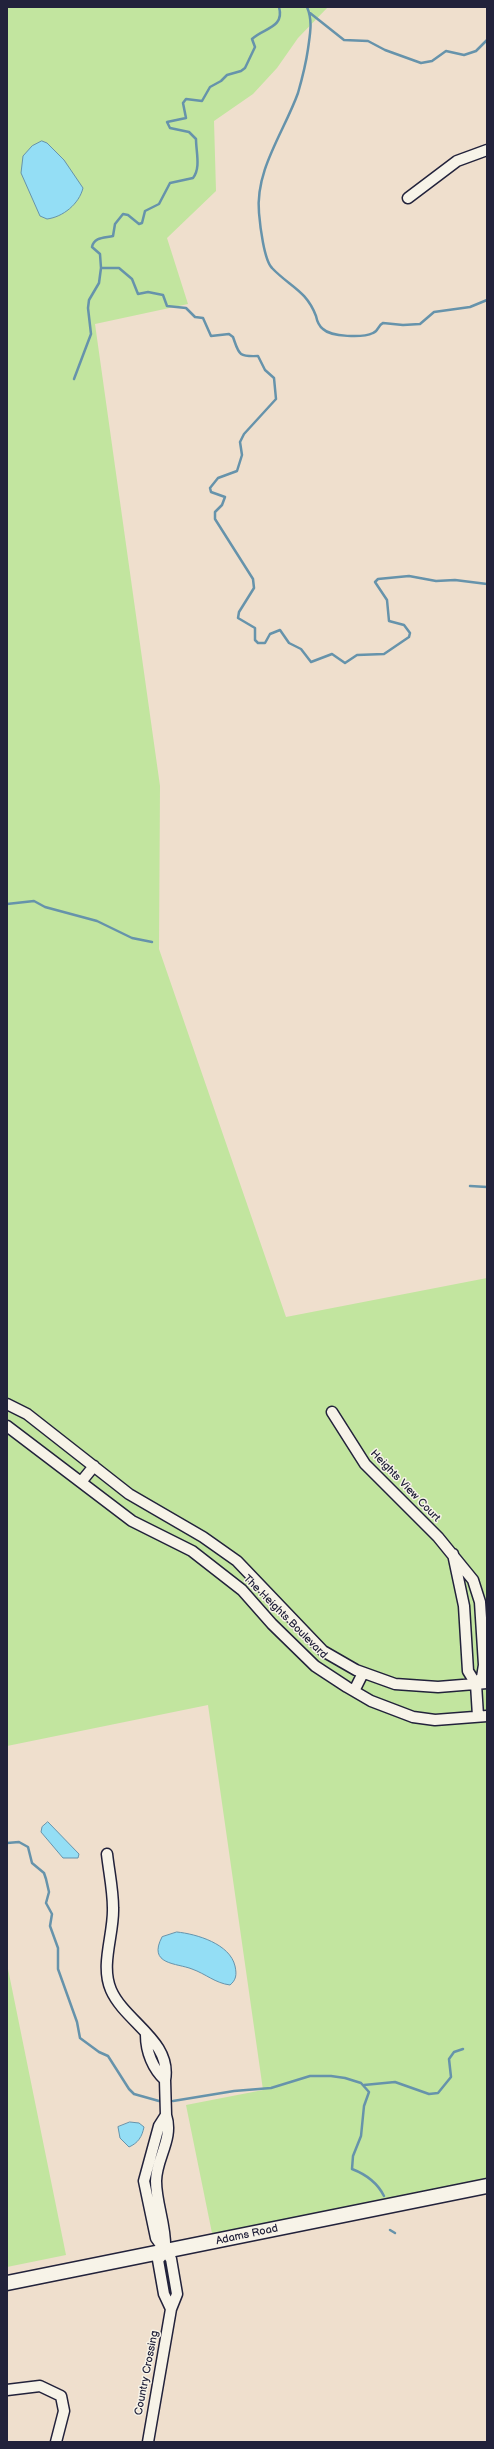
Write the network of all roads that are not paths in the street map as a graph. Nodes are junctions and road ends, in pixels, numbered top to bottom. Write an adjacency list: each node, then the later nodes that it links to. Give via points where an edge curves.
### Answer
1 (487, 150): 2 (street, via 457,160)
2 (408, 198)
3 (7, 1404): 6 (street, The Heights Boulevard, via 27,1414)
4 (332, 1412): 8 (street, Heights View Court, via 366,1464)
5 (7, 1426): 7 (street, The Heights Boulevard)
6 (94, 1466): 7 (street); 9 (street, The Heights Boulevard, via 129,1494 204,1537)
7 (81, 1482): 10 (street, The Heights Boulevard, via 132,1521 192,1551)
8 (452, 1554): 13 (street, via 464,1606 468,1671); 13 (street, Heights View Court, via 473,1580 478,1595 484,1671)
9 (247, 1571): 10 (street); 11 (street, The Heights Boulevard, via 324,1651)
10 (236, 1585): 14 (street, The Heights Boulevard, via 315,1666)
11 (363, 1673): 13 (street, The Heights Boulevard, via 382,1681 408,1686); 14 (street)
12 (487, 1683): 13 (street, The Heights Boulevard)
13 (476, 1684): 15 (street)
14 (354, 1691): 15 (street, The Heights Boulevard, via 371,1701 413,1717 434,1720)
15 (483, 1716)
16 (107, 1854): 17 (street, via 113,1908 108,1957 111,1989 146,2035 146,2046 157,2073 165,2080)
17 (166, 2115): 18 (street, via 159,2126); 19 (street, via 170,2126)
18 (146, 2173): 19 (street); 21 (street, via 144,2181 156,2238)
19 (157, 2173): 21 (street, via 156,2181 166,2237)
20 (487, 2186): 21 (main road, Adams Road)
21 (165, 2252): 22 (main road, Adams Road); 25 (street, Country Crossing, via 158,2260 164,2294 171,2309)
22 (7, 2283)
23 (7, 2390): 24 (street, via 40,2386 61,2396 64,2411)
24 (56, 2442)
25 (148, 2442)

